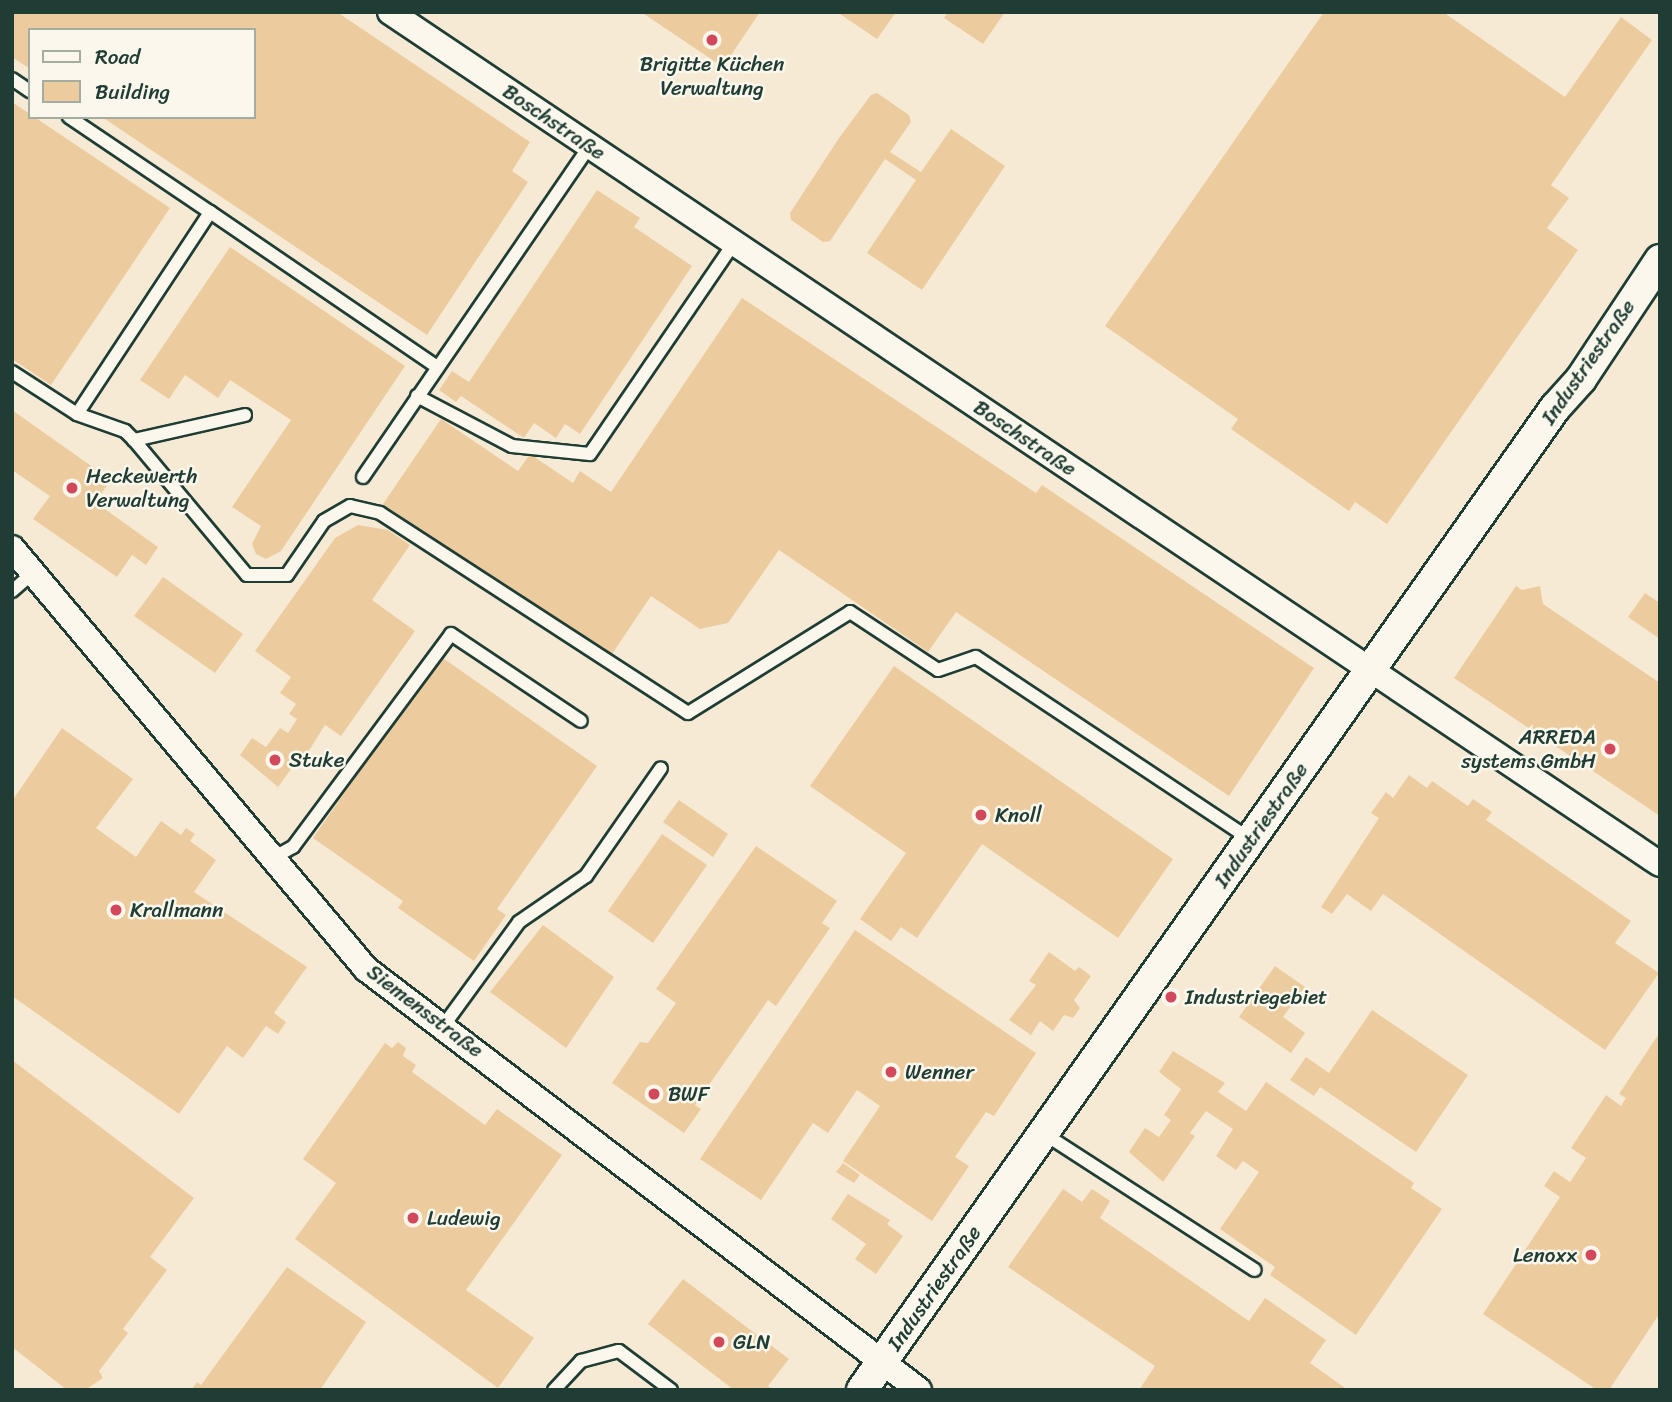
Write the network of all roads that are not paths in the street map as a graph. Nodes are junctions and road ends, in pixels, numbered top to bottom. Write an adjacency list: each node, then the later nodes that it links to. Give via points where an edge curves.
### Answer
1 (390, 12): 5 (street, Boschstraße)
2 (12, 79): 3 (lane)
3 (28, 90)
4 (72, 119): 6 (lane)
5 (590, 146): 7 (street, Boschstraße); 9 (lane)
6 (210, 212): 9 (lane); 12 (lane)
7 (734, 243): 11 (lane, via 590,454 512,446); 19 (street, Boschstraße)
8 (1660, 260): 19 (street, Industriestraße)
9 (437, 367): 11 (lane)
10 (12, 372): 12 (lane)
11 (417, 396): 15 (lane)
12 (77, 414): 14 (lane, via 125,431)
13 (245, 415): 14 (lane)
14 (134, 440): 22 (lane, via 247,575 287,575 324,521 350,506 380,513 688,713 850,612 938,670 976,657)
15 (363, 477)
16 (12, 548): 17 (street, Siemensstraße)
17 (33, 573): 18 (lane); 23 (street, Siemensstraße)
18 (12, 591)
19 (1371, 670): 22 (street, Industriestraße); 24 (street, Boschstraße)
20 (581, 721): 23 (lane, via 451,634 293,848)
21 (661, 768): 25 (lane, via 586,876 519,922)
22 (1251, 840): 26 (street, Industriestraße)
23 (273, 858): 25 (street, Siemensstraße, via 366,969)
24 (1660, 864)
25 (444, 1026): 28 (street, Siemensstraße)
26 (1043, 1133): 27 (lane); 28 (street, Industriestraße)
27 (1255, 1270)
28 (882, 1361): 31 (street, Industriestraße); 32 (street, Siemensstraße)
29 (554, 1390): 30 (lane, via 581,1361 619,1351)
30 (671, 1390)
31 (862, 1390)
32 (919, 1390)

